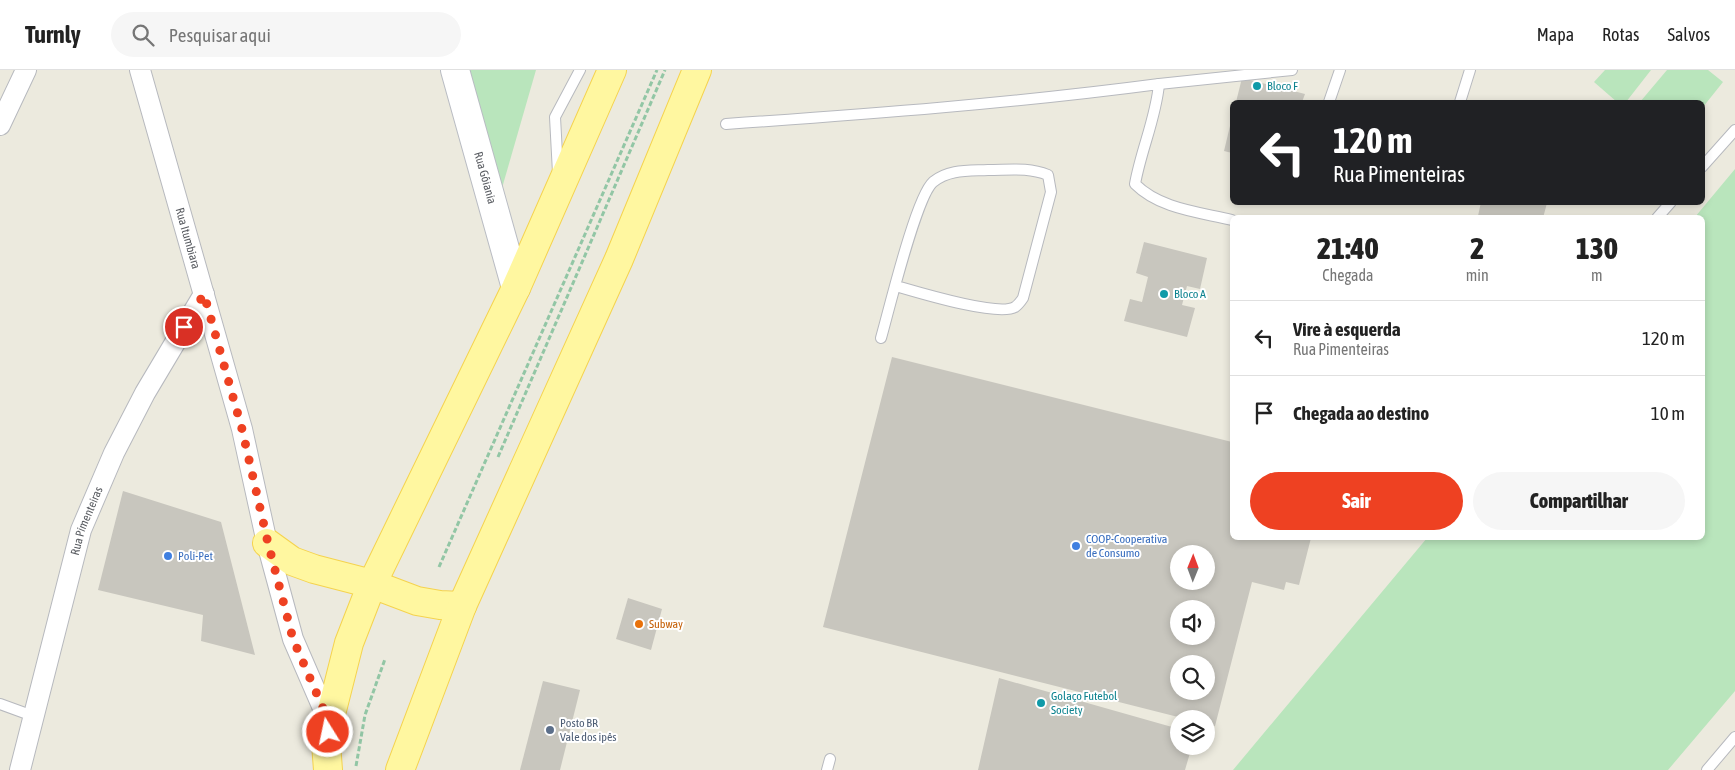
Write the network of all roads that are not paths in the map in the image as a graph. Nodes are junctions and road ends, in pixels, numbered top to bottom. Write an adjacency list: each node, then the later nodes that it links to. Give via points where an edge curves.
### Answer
1 (26, 70): 14 (street)
2 (140, 70): 23 (street, Rua Itumbiara)
3 (455, 70): 22 (street, Rua Gôiania)
4 (580, 70): 17 (lane, via 555,117)
5 (612, 70): 17 (main road)
6 (696, 70): 27 (main road, via 619,259)
7 (1292, 70): 10 (lane)
8 (1340, 70): 11 (lane)
9 (1470, 70): 12 (lane)
10 (1160, 84): 13 (lane, via 1034,99); 20 (lane, via 1135,184 1148,197)
11 (1330, 100)
12 (1461, 100)
13 (726, 124)
14 (0, 125)
15 (1735, 130): 16 (lane)
16 (1705, 163)
17 (559, 194): 22 (main road)
18 (1668, 205): 19 (lane)
19 (1660, 215)
20 (1230, 220)
21 (896, 286): 21 (lane, via 923,196 933,183 951,172 1032,169 1048,175 1050,192 1023,298 1016,307 1007,309 959,303); 24 (lane)
22 (516, 288): 26 (main road)
23 (204, 294): 25 (street, Rua Itumbiara, via 242,429); 29 (street, Rua Pimenteiras, via 118,444 81,530)
24 (881, 338)
25 (268, 543): 26 (main road, via 292,561); 30 (street, Rua Itumbiara, via 293,639)
26 (372, 584): 27 (main road, via 417,601); 30 (main road, via 349,643)
27 (462, 606): 36 (main road)
28 (0, 704): 29 (lane)
29 (34, 716): 33 (street, Rua Pimenteiras)
30 (328, 732): 34 (street); 35 (main road)
31 (1735, 737): 38 (lane)
32 (830, 759): 37 (lane)
33 (20, 770)
34 (317, 770)
35 (328, 770)
36 (400, 770)
37 (828, 770)
38 (1707, 770)

